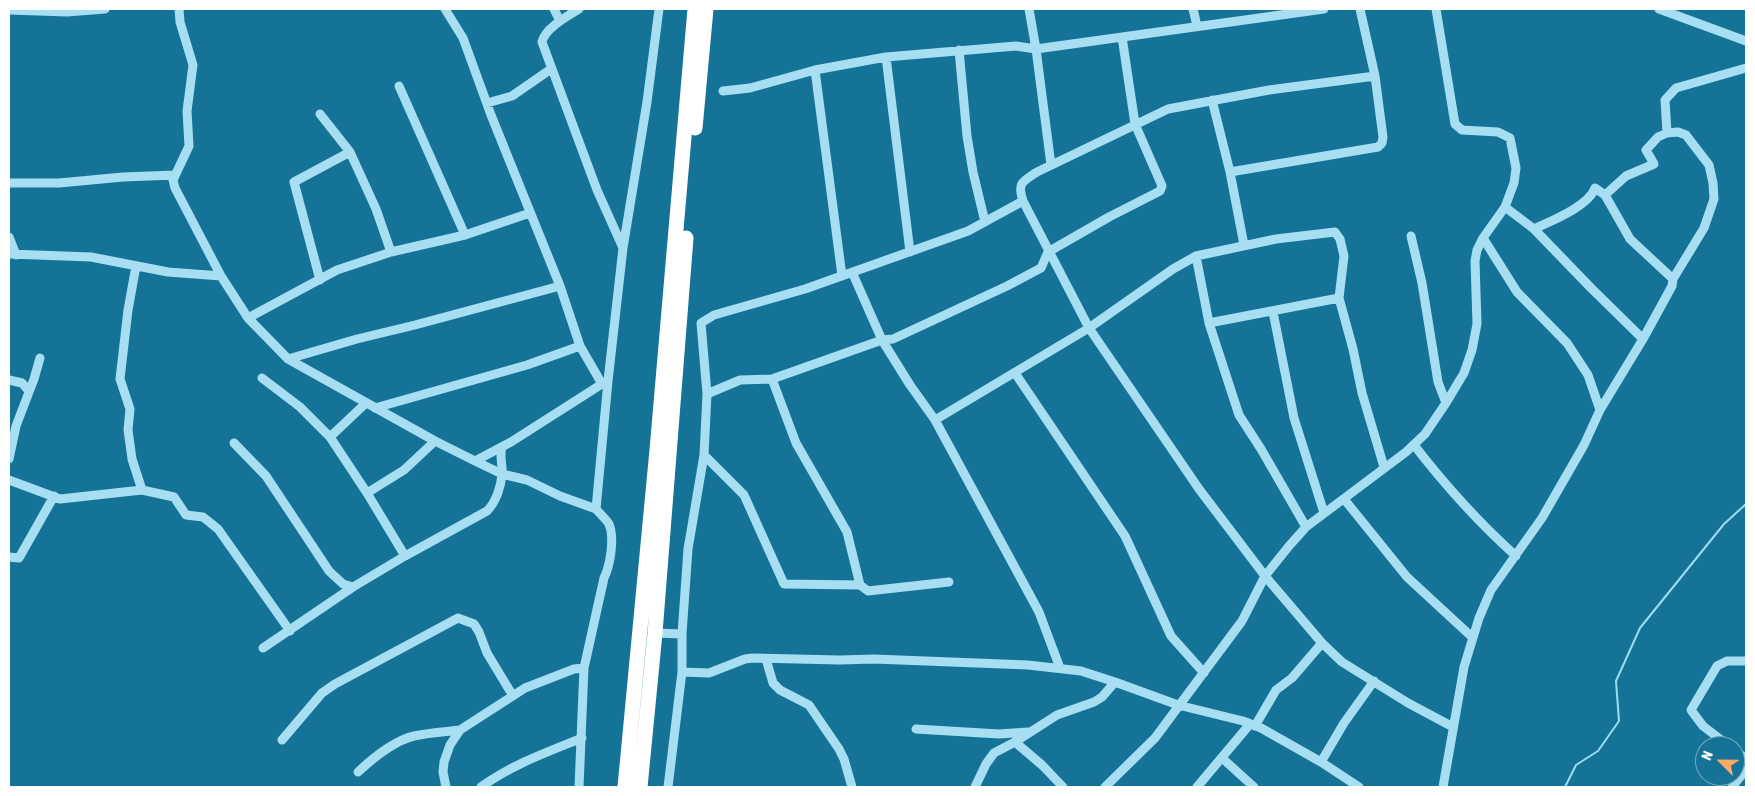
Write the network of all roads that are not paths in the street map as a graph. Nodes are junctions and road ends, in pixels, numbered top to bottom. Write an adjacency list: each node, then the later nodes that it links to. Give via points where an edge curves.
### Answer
1 (105, 9): 15 (street, via 67,12)
2 (179, 9): 38 (street, via 193,65 187,110 189,146)
3 (445, 9): 31 (street, via 462,38)
4 (554, 9): 17 (street)
5 (580, 9): 17 (street)
6 (659, 9): 51 (street)
7 (695, 9): 143 (highway)
8 (706, 9): 112 (highway)
9 (1029, 9): 21 (street)
10 (1193, 9): 18 (street)
11 (1324, 9): 16 (street)
12 (1360, 9): 27 (street)
13 (1436, 9): 42 (street, via 1455,124 1462,130 1498,132 1510,138 1516,168)
14 (1659, 9): 20 (street)
15 (9, 10)
16 (1268, 13): 18 (street)
17 (560, 21): 25 (street, via 544,35 542,42)
18 (1197, 26): 19 (street)
19 (1122, 36): 21 (street); 33 (street)
20 (1746, 39)
21 (1036, 49): 22 (street, via 1016,46); 36 (street)
22 (959, 50): 23 (street); 44 (street, via 967,136)
23 (886, 57): 26 (street); 53 (street)
24 (1746, 68): 34 (street, via 1676,88 1665,100)
25 (551, 69): 31 (street, via 512,96); 51 (street)
26 (815, 70): 29 (street, via 750,88); 60 (street)
27 (1375, 76): 30 (street); 37 (street, via 1384,137 1378,147)
28 (399, 86): 46 (street)
29 (723, 91)
30 (1212, 100): 33 (street, via 1168,109); 37 (street)
31 (487, 103): 43 (street)
32 (320, 114): 35 (street)
33 (1135, 124): 36 (street); 54 (street, via 1162,186 1160,191)
34 (1667, 133): 40 (street, via 1658,137 1646,150 1654,164 1626,176); 61 (street, via 1686,135 1709,165 1714,199 1704,228)
35 (350, 152): 52 (street); 62 (street, via 294,182)
36 (1051, 165): 41 (street, via 1022,182 1019,190)
37 (1230, 172): 50 (street)
38 (175, 175): 39 (street); 59 (street, via 175,188)
39 (9, 184)
40 (1605, 195): 45 (street, via 1595,188 1593,195 1560,218); 61 (street, via 1630,239)
41 (1023, 201): 44 (street); 54 (street)
42 (1505, 207): 45 (street); 49 (street)
43 (530, 213): 46 (street); 63 (street)
44 (985, 222): 53 (street)
45 (1534, 229): 69 (street)
46 (465, 235): 52 (street)
47 (1411, 236): 82 (street, via 1438,382)
48 (9, 237): 55 (street)
49 (1484, 238): 82 (street, via 1475,261 1477,324 1472,350 1464,373); 84 (street, via 1517,292 1566,343 1588,375)
50 (1244, 245): 56 (street); 64 (street, via 1335,232 1340,238 1344,256)
51 (623, 248): 78 (street)
52 (391, 252): 62 (street, via 337,270)
53 (910, 252): 58 (street)
54 (1048, 252): 68 (street); 70 (street, via 1041,268 893,339)
55 (12, 255): 57 (street, via 91,258)
56 (1196, 256): 67 (street); 68 (street)
57 (136, 266): 59 (street); 97 (street, via 120,379 130,409 128,430 132,459)
58 (852, 272): 60 (street); 70 (street)
59 (221, 276): 66 (street)
60 (842, 276): 80 (street, via 714,315 701,323)
61 (1673, 279): 69 (street)
62 (320, 280): 66 (street)
63 (560, 286): 71 (street); 73 (street)
64 (1339, 298): 65 (street); 94 (street)
65 (1273, 312): 67 (street); 102 (street, via 1294,418)
66 (248, 318): 73 (street)
67 (1209, 323): 103 (street, via 1239,415)
68 (1089, 328): 74 (street); 107 (street, via 1199,489)
69 (1643, 339): 84 (street)
70 (882, 340): 76 (street); 85 (street)
71 (580, 346): 78 (street); 83 (street)
72 (40, 358): 79 (street)
73 (288, 360): 81 (street)
74 (1016, 373): 85 (street); 122 (street, via 1125,536 1171,636)
75 (262, 378): 86 (street, via 300,407)
76 (772, 378): 80 (street, via 740,380); 109 (street, via 796,443 847,532)
77 (9, 380): 79 (street, via 22,383)
78 (605, 382): 90 (street); 101 (street)
79 (30, 391): 92 (street, via 16,426)
80 (707, 394): 91 (street)
81 (366, 403): 83 (street); 86 (street)
82 (1446, 403): 89 (street)
83 (375, 408): 87 (street)
84 (1600, 410): 105 (street, via 1575,461)
85 (935, 420): 120 (street, via 1039,612)
86 (330, 437): 98 (street)
87 (435, 441): 93 (street); 98 (street, via 404,470)
88 (234, 443): 110 (street, via 266,476 329,571 343,584)
89 (1414, 445): 94 (street); 105 (street, via 1479,522)
90 (502, 447): 93 (street); 95 (street)
91 (704, 455): 109 (street, via 744,495 784,584); 113 (street, via 688,549)
92 (9, 459)
93 (475, 461): 95 (street)
94 (1384, 467): 100 (street)
95 (502, 474): 101 (street, via 527,480); 104 (street, via 497,497 487,510)
96 (9, 480): 99 (street)
97 (142, 490): 99 (street, via 60,499); 111 (street, via 174,497 186,515 203,517 218,528)
98 (367, 493): 104 (street)
99 (54, 496): 106 (street, via 19,558)
100 (1344, 499): 102 (street); 114 (street, via 1407,577)
101 (596, 509): 119 (street, via 609,524 610,566 604,578)
102 (1324, 513): 103 (street)
103 (1306, 527): 107 (street)
104 (406, 556): 110 (street)
105 (1516, 556): 114 (street, via 1491,590)
106 (9, 557)
107 (1265, 576): 115 (street); 122 (street, via 1248,611)
108 (949, 582): 109 (street, via 868,591)
109 (860, 585)
110 (353, 588): 111 (street)
111 (290, 631): 116 (street)
112 (655, 633): 113 (street); 144 (highway)
113 (682, 634): 121 (street)
114 (1472, 637): 128 (street)
115 (1322, 643): 123 (street, via 1342,662); 127 (street, via 1292,678 1276,690)
116 (263, 648)
117 (766, 659): 120 (street, via 874,659); 121 (street, via 745,659 709,674); 146 (street, via 774,683 780,690 809,706 839,748)
118 (1746, 661): 132 (street, via 1727,661 1717,666 1691,710)
119 (584, 668): 125 (street, via 525,688); 133 (street)
120 (1060, 668): 124 (street)
121 (682, 672): 145 (street)
122 (1204, 673): 126 (street)
123 (1374, 681): 128 (street); 137 (street)
124 (1115, 682): 126 (street); 131 (street, via 1094,702 1057,715)
125 (513, 696): 130 (street); 134 (street, via 486,653 474,624 458,618 334,684 322,693)
126 (1178, 705): 127 (street); 149 (street, via 1151,743)
127 (1253, 725): 136 (street); 137 (street)
128 (1452, 727): 153 (street)
129 (916, 729): 131 (street, via 999,734)
130 (460, 730): 139 (street, via 413,736 398,742); 140 (street, via 444,762)
131 (1028, 732): 135 (street)
132 (1716, 736)
133 (582, 738): 141 (street, via 539,755); 142 (street)
134 (282, 740)
135 (1015, 742): 147 (street, via 990,757); 148 (street)
136 (1222, 758): 150 (street); 151 (street)
137 (1321, 762): 152 (street)
138 (1746, 770): 154 (street)
139 (358, 772)
140 (446, 787)
141 (481, 787)
142 (579, 787)
143 (625, 787)
144 (640, 787)
145 (668, 787)
146 (852, 787)
147 (975, 787)
148 (1063, 787)
149 (1105, 787)
150 (1198, 787)
151 (1254, 787)
152 (1359, 787)
153 (1443, 787)
154 (1732, 787)

